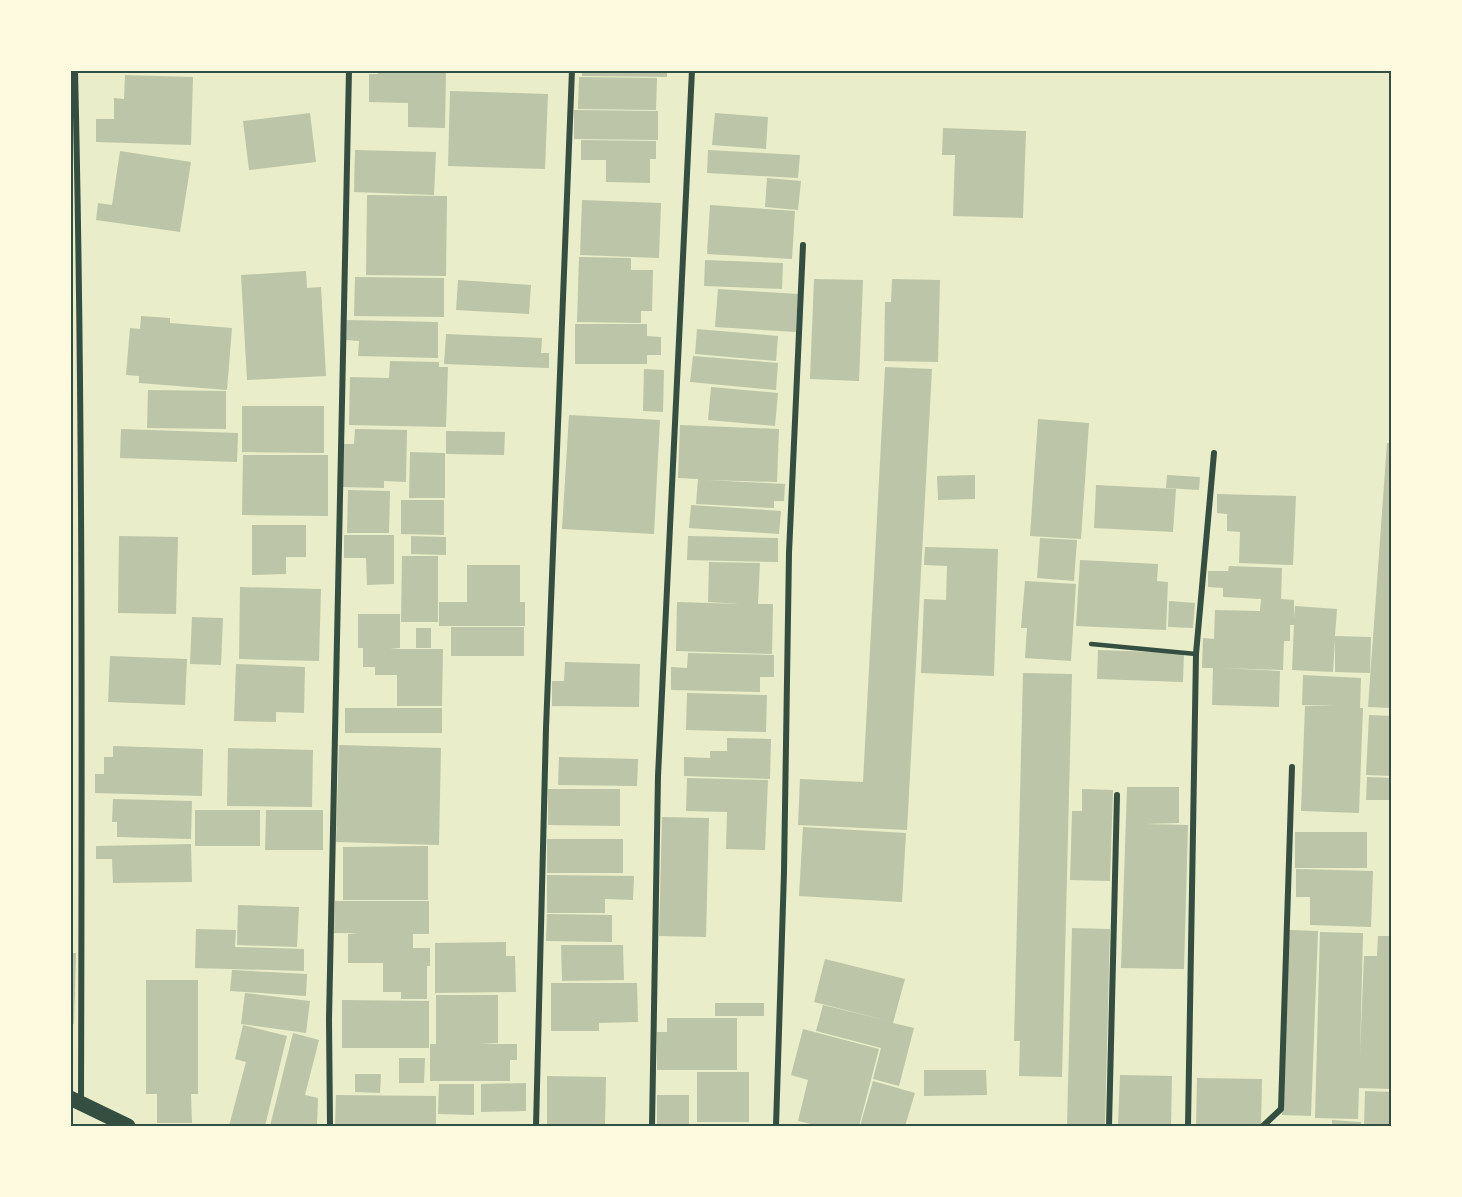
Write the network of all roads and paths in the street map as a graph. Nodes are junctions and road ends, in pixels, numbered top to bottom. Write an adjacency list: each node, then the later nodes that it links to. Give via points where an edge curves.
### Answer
1 (75, 70): 11 (street, via 80,429)
2 (349, 70): 13 (street, via 329,1008)
3 (572, 70): 14 (street, via 546,728)
4 (692, 70): 15 (street, via 658,776)
5 (802, 245): 16 (street, via 789,553)
6 (1214, 453): 8 (street)
7 (1090, 644): 8 (lane)
8 (1196, 654): 18 (street)
9 (1292, 768): 19 (street, via 1281,1109)
10 (1117, 795): 17 (street)
11 (76, 1101): 12 (main road)
12 (128, 1126)
13 (330, 1126)
14 (536, 1126)
15 (652, 1126)
16 (776, 1126)
17 (1109, 1126)
18 (1188, 1126)
19 (1263, 1126)

